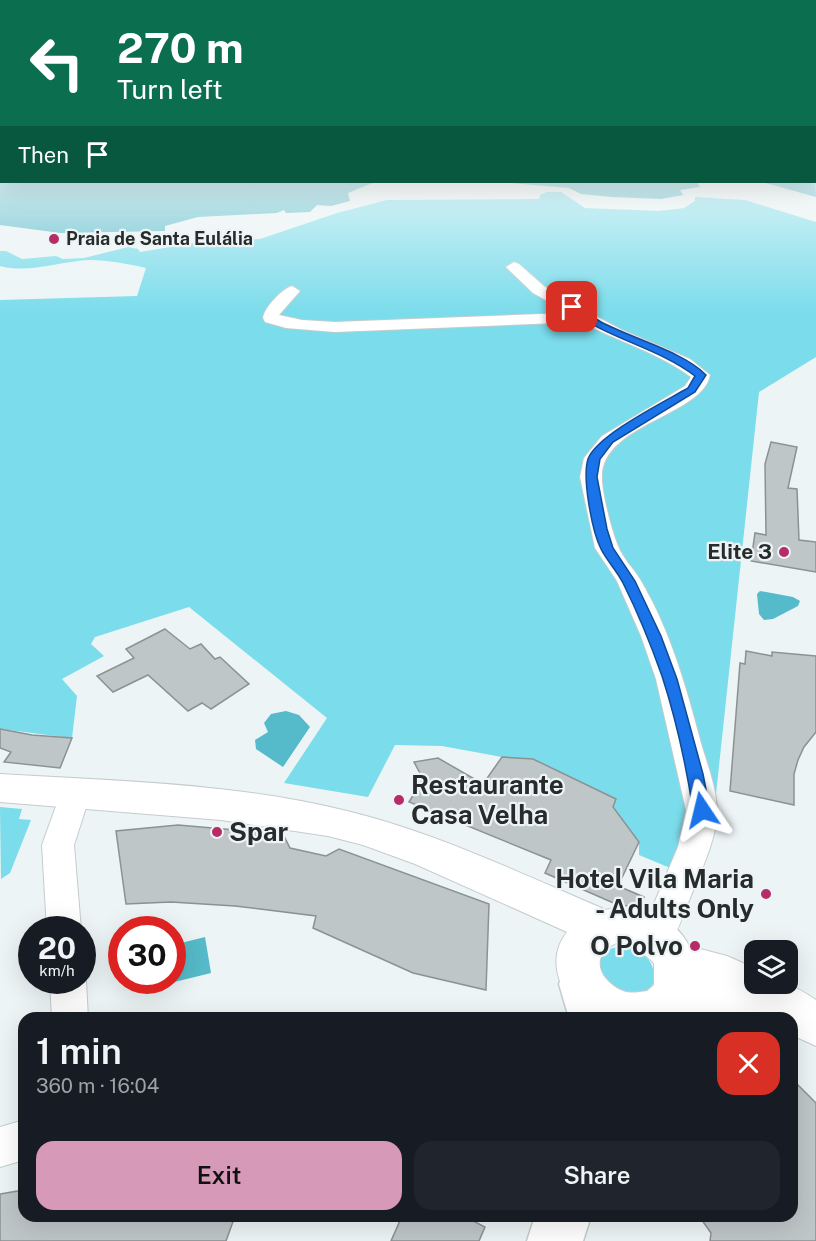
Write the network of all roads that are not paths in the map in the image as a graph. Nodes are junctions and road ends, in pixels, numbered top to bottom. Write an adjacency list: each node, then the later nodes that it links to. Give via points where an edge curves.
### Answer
1 (514, 267): 3 (street, via 539,290)
2 (292, 291): 3 (street, via 271,318 336,326)
3 (584, 317): 9 (street, via 684,363 701,375 692,390 609,440 594,458 591,477 607,548 629,581 670,679 702,810 694,847 664,921)
4 (0, 788): 5 (street)
5 (76, 792): 6 (street, via 307,817 369,832); 7 (street, via 58,845)
6 (507, 887): 8 (street); 10 (street, via 535,907 557,932)
7 (63, 916)
8 (602, 928): 9 (street, via 628,925); 10 (street, via 578,950)
9 (664, 984): 14 (street); 15 (street); 16 (street, via 728,976)
10 (584, 988): 13 (street, via 598,1001)
11 (69, 994): 12 (street)
12 (70, 1012)
13 (620, 1012)
14 (651, 1012)
15 (752, 1012)
16 (796, 1012)
17 (798, 1013): 18 (street)
18 (816, 1025)
19 (798, 1030): 20 (street)
20 (816, 1040)
21 (18, 1142): 22 (street)
22 (0, 1147)
23 (561, 1222): 24 (main road)
24 (555, 1241)

